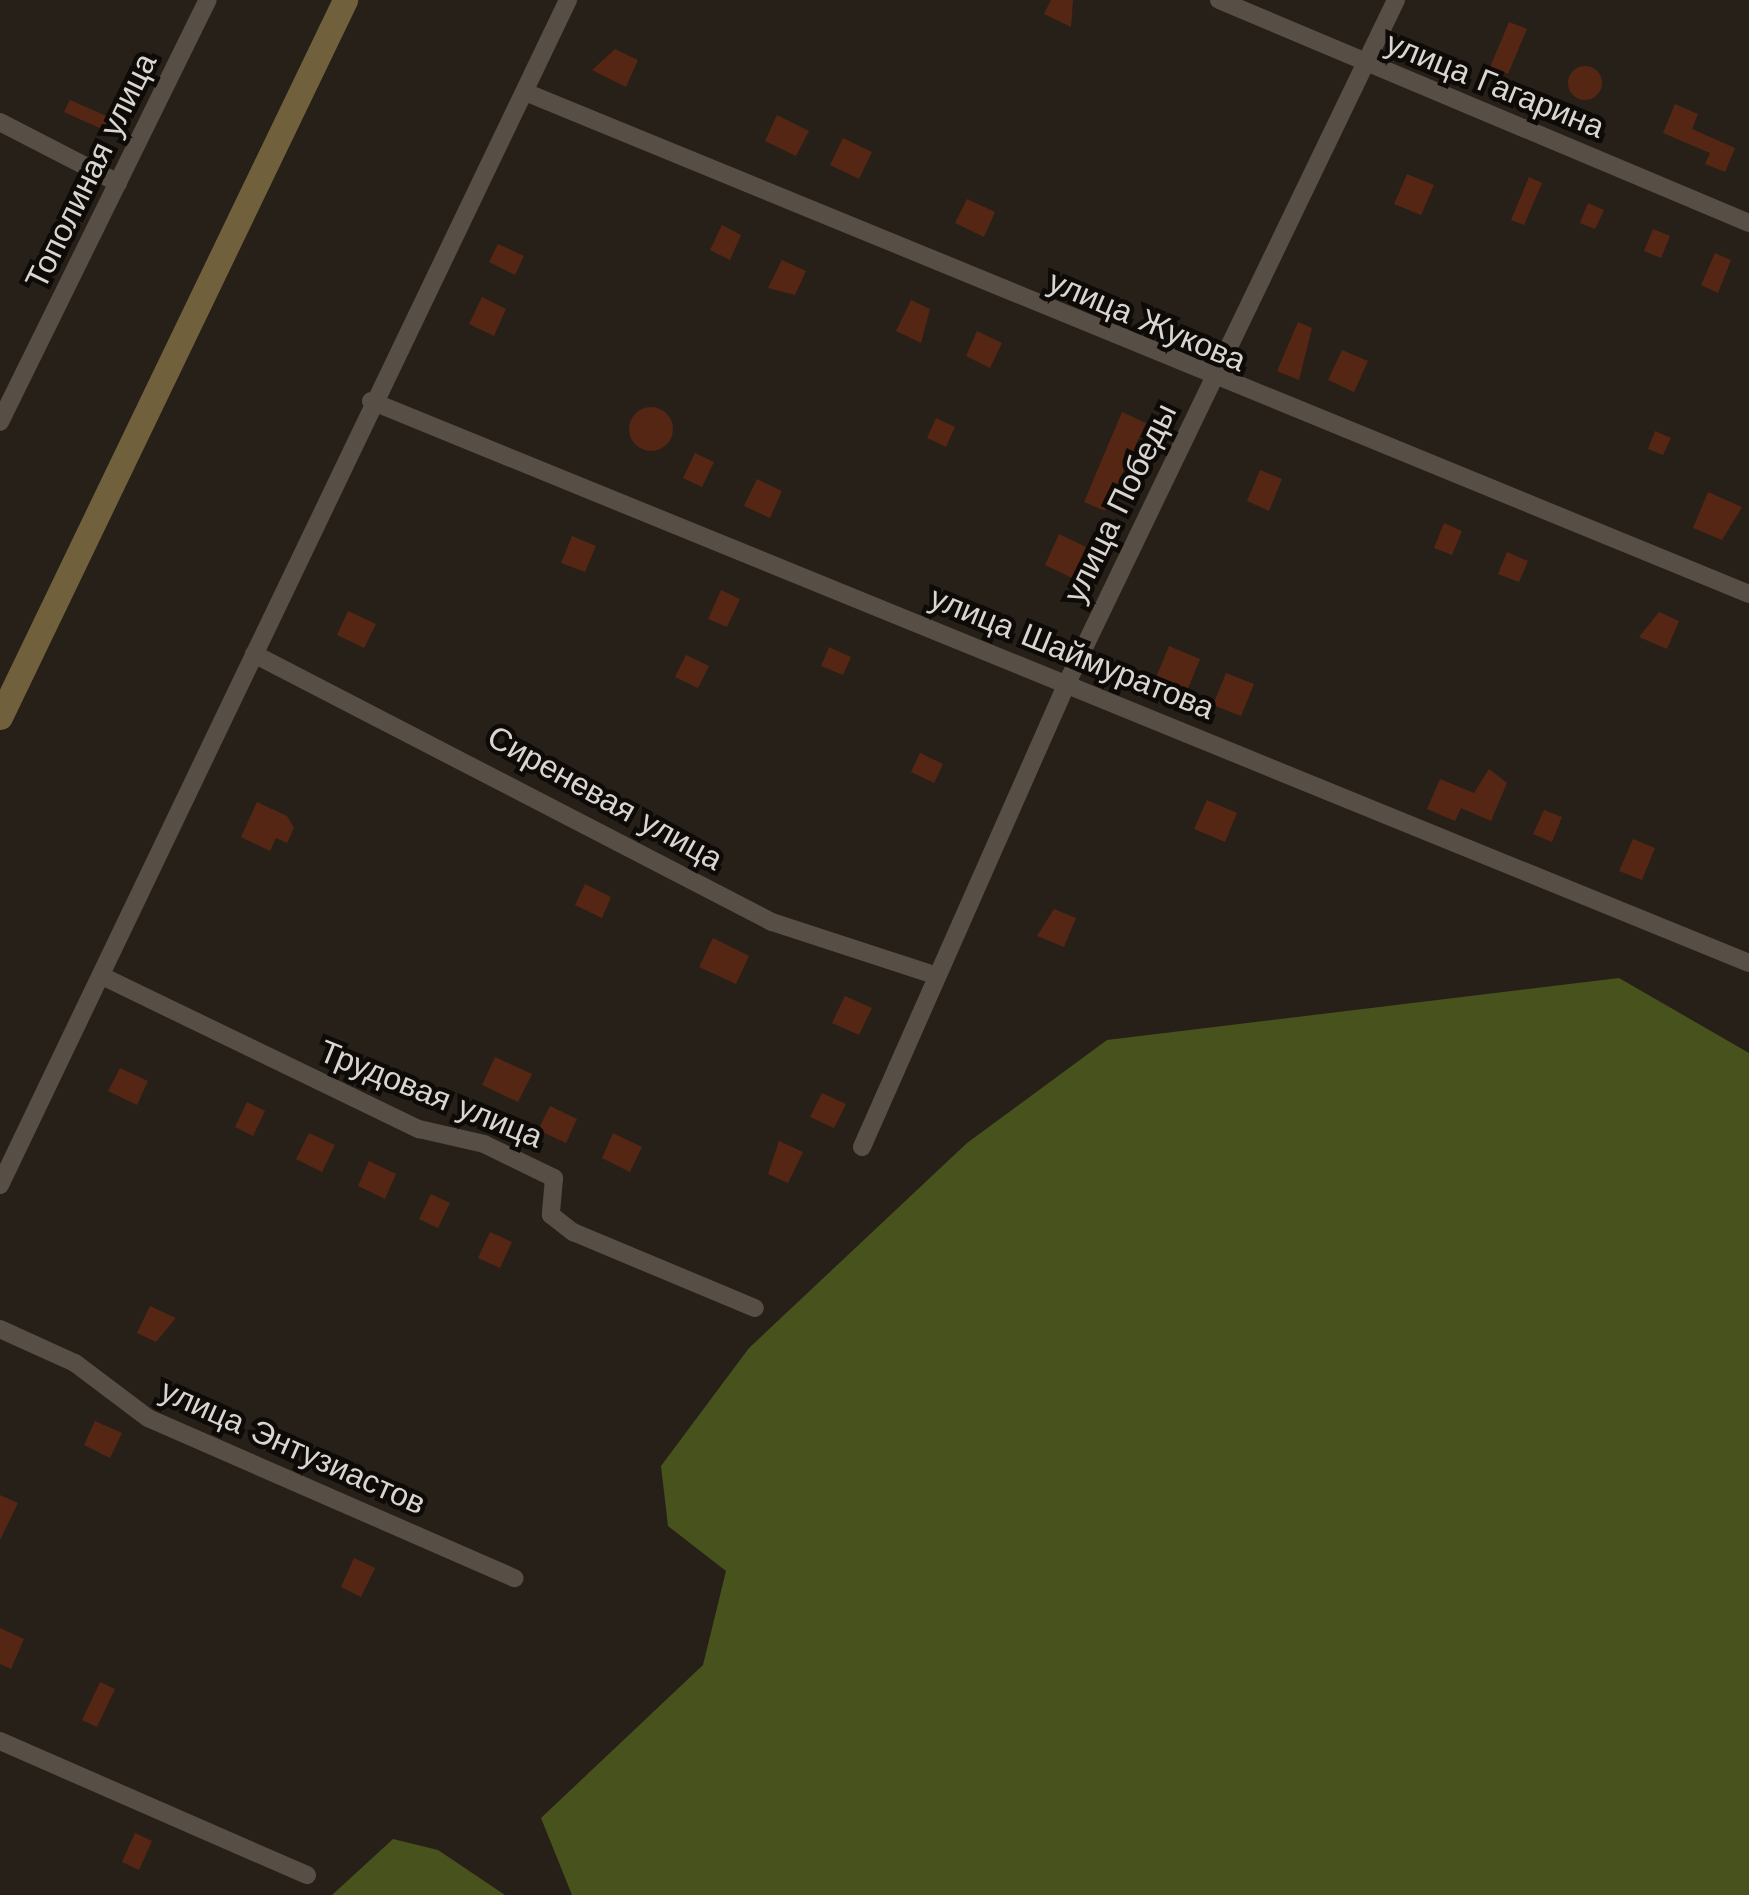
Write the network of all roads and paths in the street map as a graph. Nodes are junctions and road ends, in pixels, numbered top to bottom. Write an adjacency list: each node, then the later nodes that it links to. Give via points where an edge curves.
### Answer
1 (208, 0): 9 (street, Тополиная улица)
2 (345, 0): 17 (main road)
3 (568, 0): 7 (street)
4 (1220, 0): 6 (street, улица Гагарина)
5 (1396, 0): 6 (street, улица Победы)
6 (1366, 64): 10 (street, улица Гагарина); 11 (street, улица Победы)
7 (525, 92): 11 (street, улица Жукова); 12 (street)
8 (0, 122): 9 (street)
9 (118, 182): 13 (street, Тополиная улица)
10 (1749, 222)
11 (1211, 381): 14 (street, улица Жукова); 16 (street, улица Победы)
12 (371, 401): 15 (street); 16 (street, улица Шаймуратова)
13 (0, 422)
14 (1749, 594)
15 (254, 654): 19 (street, Сиреневая улица, via 772,922); 20 (street)
16 (1066, 682): 18 (street, улица Шаймуратова); 19 (street, улица Победы)
17 (0, 717)
18 (1749, 963)
19 (934, 976): 21 (street, улица Победы)
20 (104, 978): 22 (street); 23 (street, Трудовая улица, via 419,1129 484,1144 554,1178 551,1215 572,1232)
21 (862, 1147)
22 (0, 1186)
23 (756, 1308)
24 (0, 1330): 25 (street, улица Энтузиастов, via 75,1363 148,1418)
25 (515, 1578)
26 (0, 1741): 27 (street)
27 (307, 1875)

